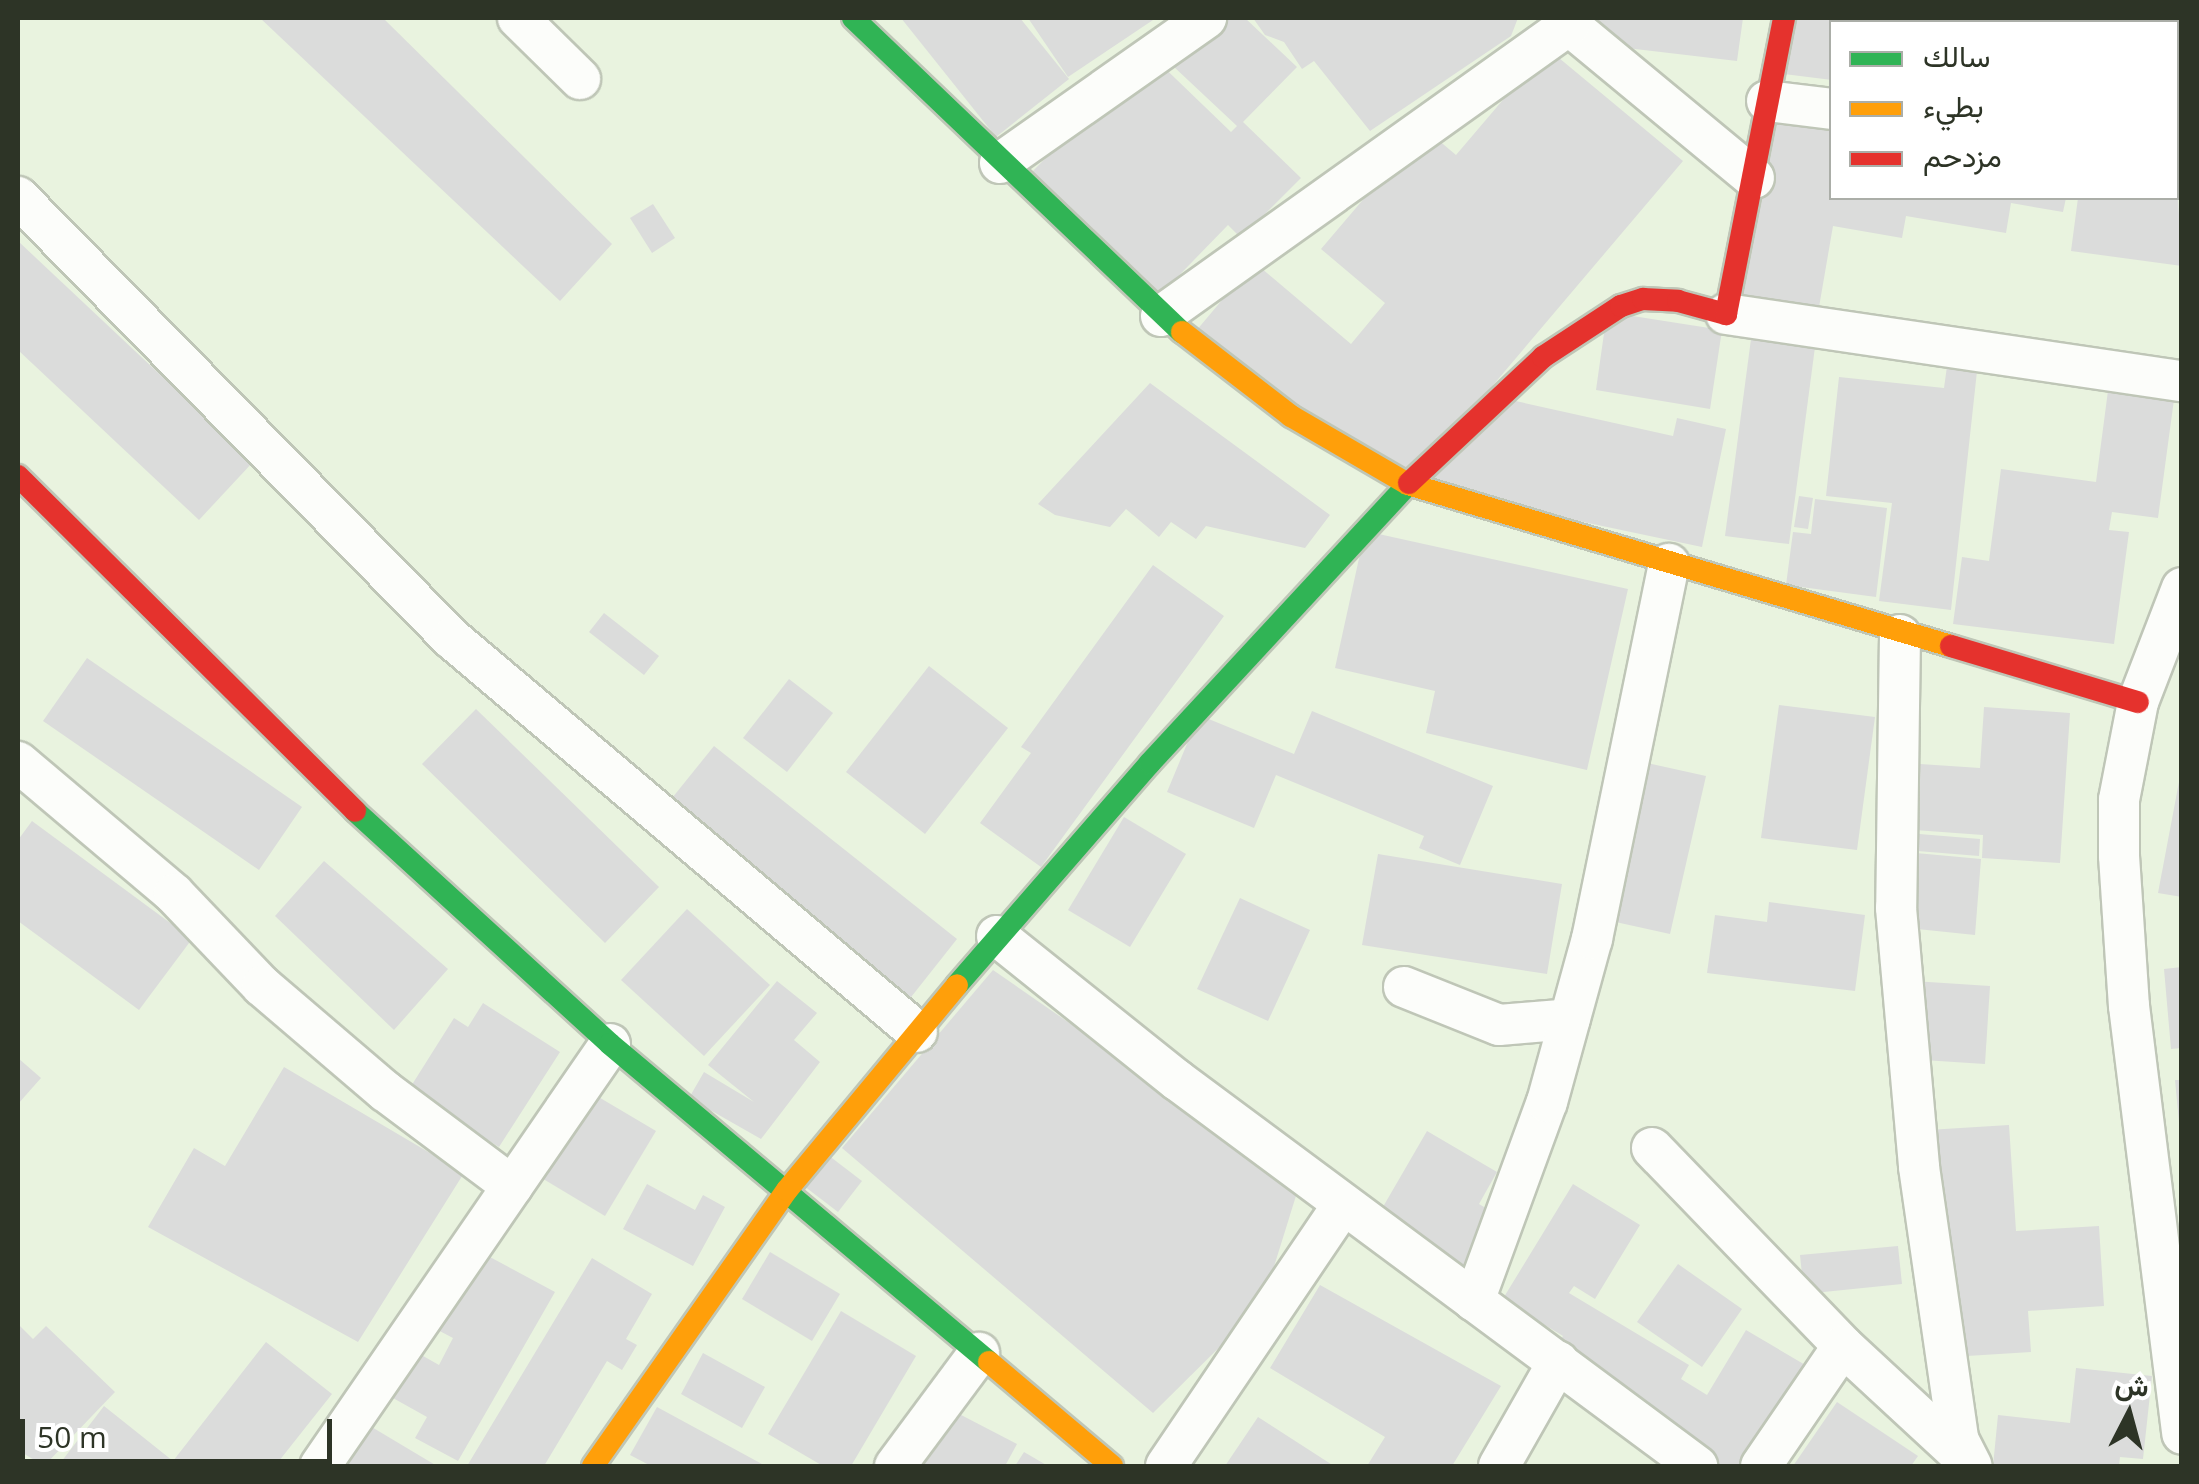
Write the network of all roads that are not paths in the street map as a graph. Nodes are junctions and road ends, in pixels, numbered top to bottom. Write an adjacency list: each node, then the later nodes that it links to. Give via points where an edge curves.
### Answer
1 (518, 18): 6 (street)
2 (1206, 18): 9 (street)
3 (1784, 18): 7 (street)
4 (863, 20): 9 (street)
5 (1569, 22): 10 (street); 13 (street)
6 (580, 79)
7 (1768, 102): 8 (street); 10 (street)
8 (1829, 109)
9 (1000, 164): 13 (street)
10 (1754, 178): 12 (street)
11 (18, 197): 25 (street, via 450,638)
12 (1726, 314): 14 (street); 16 (street, via 1678,301 1643,299 1621,306 1543,357)
13 (1160, 316): 16 (street, via 1291,416)
14 (2182, 381)
15 (18, 476): 26 (street, via 410,865)
16 (1408, 484): 17 (street); 22 (street)
17 (1669, 564): 19 (street); 24 (street)
18 (2182, 588): 20 (street)
19 (1900, 636): 20 (street); 37 (street, via 1900,945 1918,1167 1958,1439)
20 (2138, 702): 31 (street, via 2119,800 2128,1006)
21 (18, 762): 28 (street, via 174,894 262,986 385,1092)
22 (997, 936): 25 (street); 30 (street)
23 (1404, 987): 24 (street, via 1498,1024)
24 (1570, 1019): 32 (street, via 1548,1102)
25 (917, 1032): 29 (street)
26 (610, 1044): 28 (street); 29 (street)
27 (1652, 1148): 33 (street)
28 (512, 1186): 38 (street)
29 (786, 1190): 34 (street); 39 (street)
30 (1344, 1206): 32 (street); 42 (street)
31 (2171, 1234): 36 (street)
32 (1474, 1301): 35 (street)
33 (1844, 1346): 37 (street); 45 (street)
34 (978, 1353): 40 (street); 41 (street)
35 (1558, 1362): 43 (street); 44 (street)
36 (2182, 1434)
37 (1970, 1464)
38 (320, 1466)
39 (594, 1466)
40 (895, 1466)
41 (1112, 1466)
42 (1166, 1466)
43 (1499, 1466)
44 (1697, 1466)
45 (1760, 1466)

